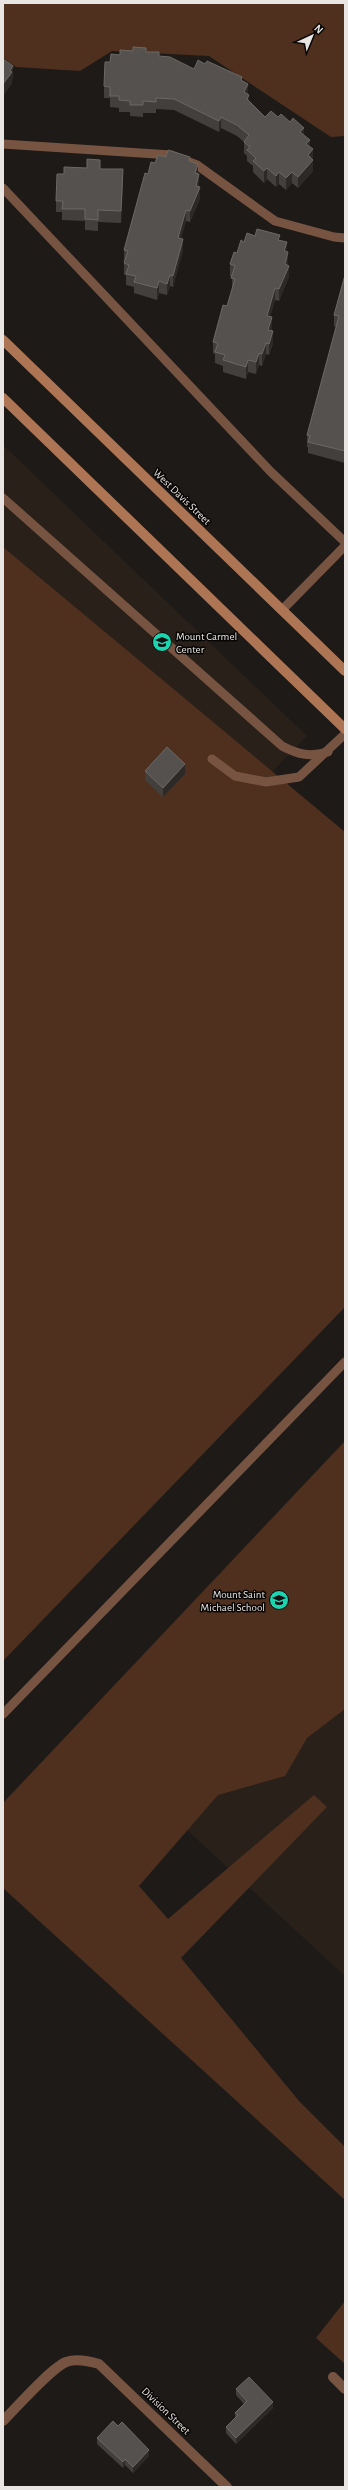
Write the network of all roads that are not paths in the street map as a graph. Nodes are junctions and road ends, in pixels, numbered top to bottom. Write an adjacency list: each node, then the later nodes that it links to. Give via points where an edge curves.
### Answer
1 (3, 144): 3 (lane, via 171,155 197,165 275,221 334,238)
2 (3, 188): 7 (lane, via 271,472)
3 (345, 238)
4 (3, 340): 9 (main road, West Davis Street)
5 (3, 398): 11 (main road)
6 (3, 498): 13 (lane, via 282,746 299,755 314,756)
7 (345, 542)
8 (345, 546): 9 (lane)
9 (282, 610): 10 (main road, West Davis Street)
10 (345, 671)
11 (345, 729)
12 (345, 734): 13 (lane)
13 (328, 752): 14 (lane, via 299,777 266,782 235,776)
14 (212, 759)
15 (345, 1362): 16 (lane)
16 (3, 1714)
17 (333, 2377): 18 (street)
18 (345, 2389)
19 (3, 2421): 20 (street, Division Street, via 66,2362 84,2360 99,2364)
20 (226, 2487)

